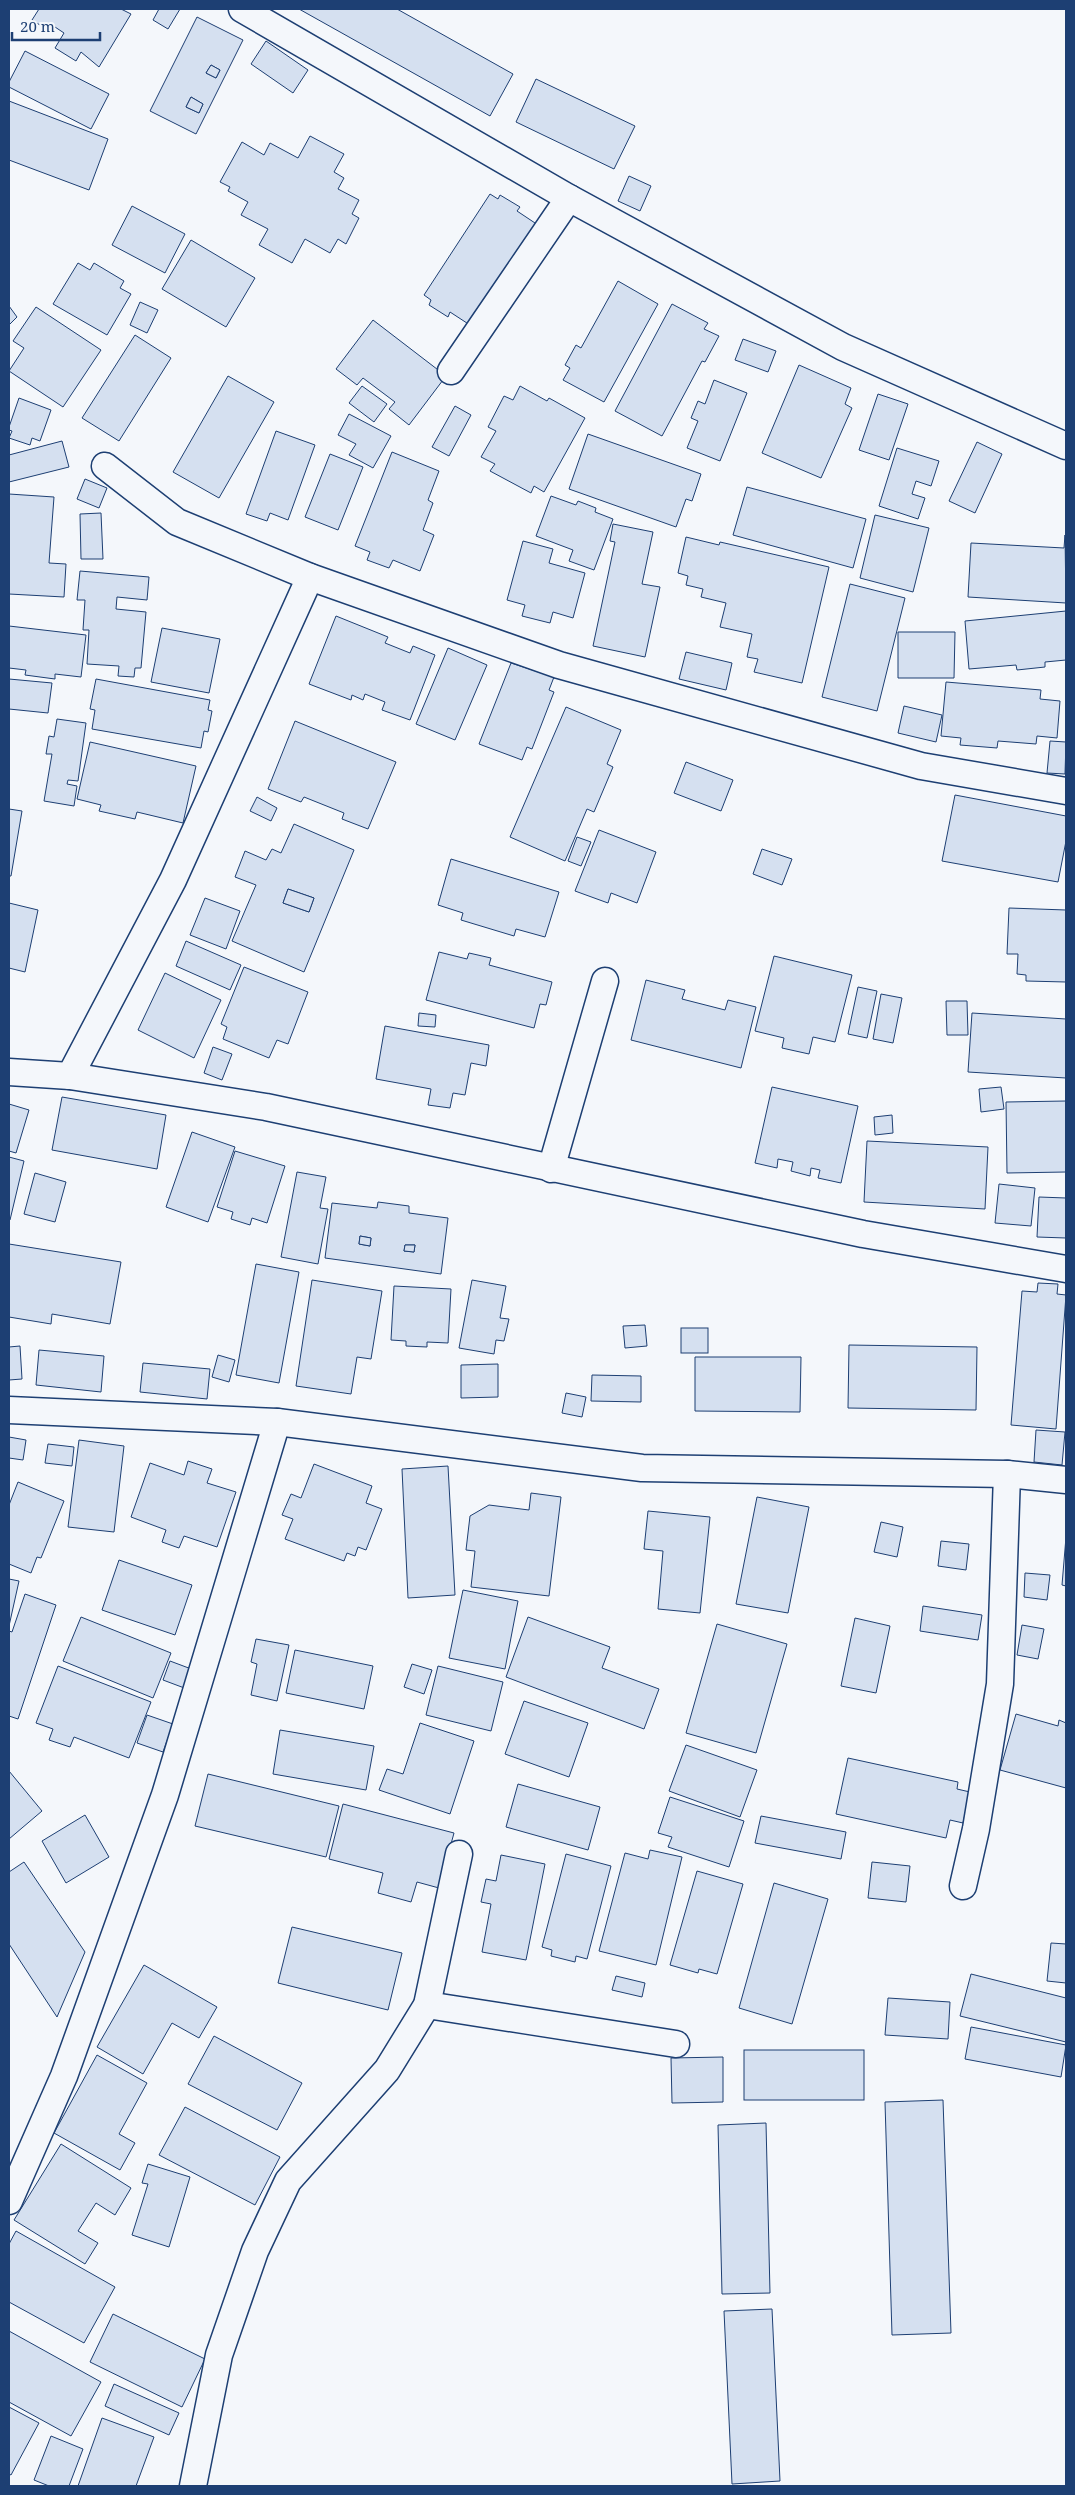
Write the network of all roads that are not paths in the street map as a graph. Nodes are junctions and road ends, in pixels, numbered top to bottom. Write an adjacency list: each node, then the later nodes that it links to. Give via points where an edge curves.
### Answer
1 (242, 9): 2 (street)
2 (568, 198): 3 (street); 4 (street, via 843,347)
3 (451, 371)
4 (1066, 446)
5 (105, 466): 6 (street, via 177,522)
6 (310, 577): 7 (street, via 568,668 921,766); 10 (street, via 172,880)
7 (1066, 791)
8 (605, 981): 11 (street)
9 (9, 1072): 10 (street)
10 (70, 1076): 11 (street, via 266,1107)
11 (551, 1169): 12 (street, via 863,1234)
12 (1066, 1268)
13 (9, 1410): 14 (street)
14 (276, 1422): 15 (street, via 642,1468); 21 (street, via 165,1796 64,2076)
15 (1007, 1474): 16 (street); 18 (street, via 1000,1684 976,1829)
16 (1066, 1480)
17 (459, 1854): 19 (street)
18 (963, 1886)
19 (426, 2005): 20 (street); 22 (street, via 387,2070 288,2181 255,2251 219,2355)
20 (676, 2044)
21 (9, 2201)
22 (193, 2486)

